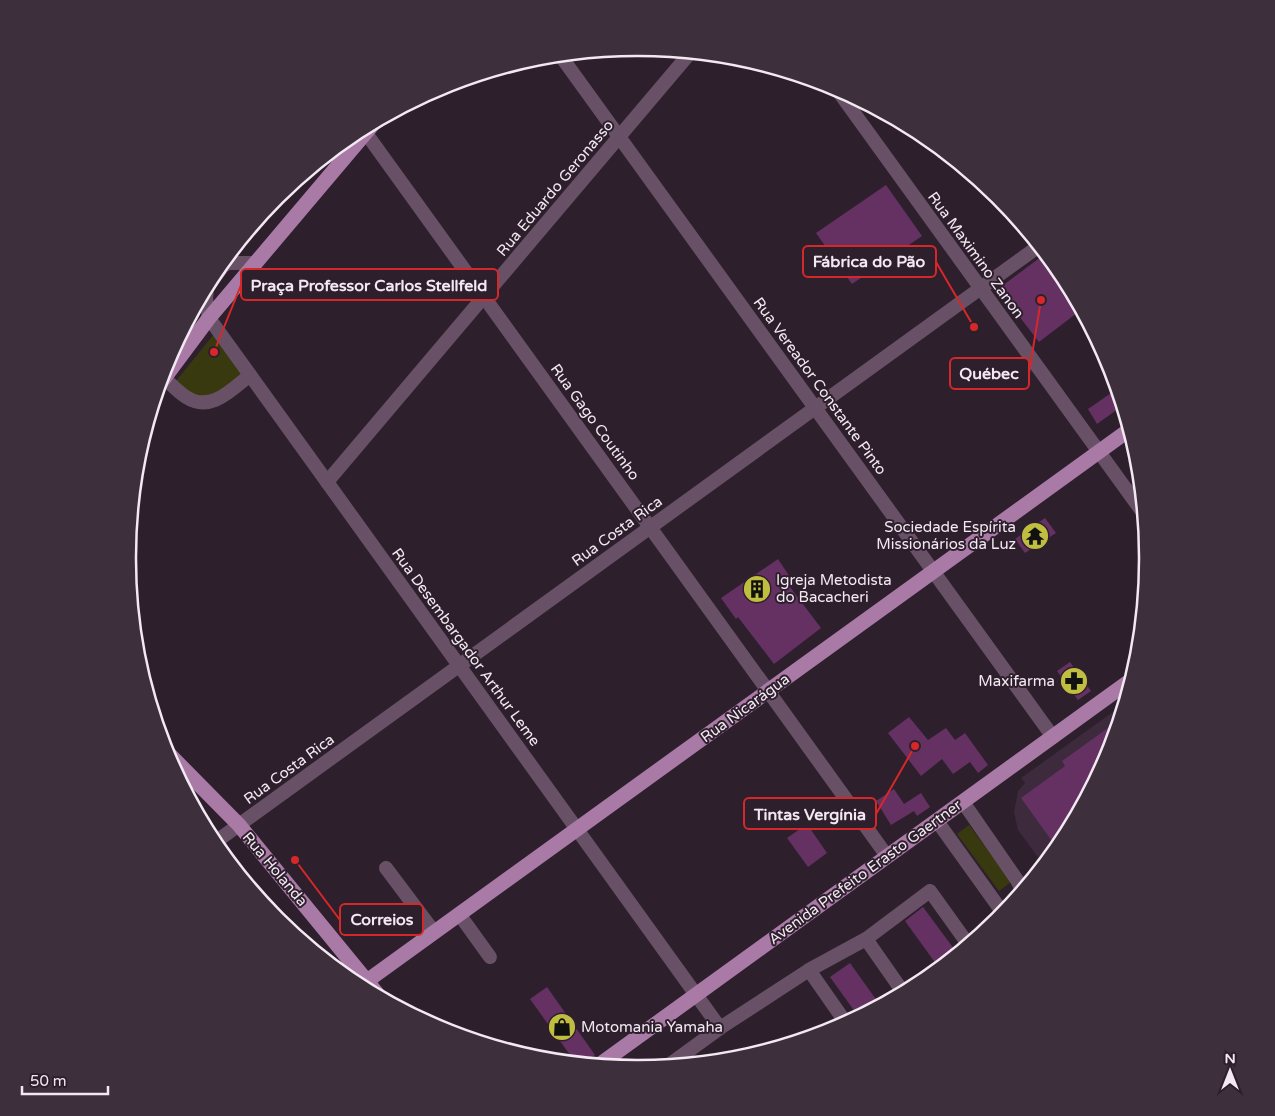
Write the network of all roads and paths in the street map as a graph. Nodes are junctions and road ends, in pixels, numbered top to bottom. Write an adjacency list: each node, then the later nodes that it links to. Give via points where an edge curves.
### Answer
1 (685, 59): 5 (street, Rua Eduardo Geronasso)
2 (565, 62): 5 (street, Rua Vereador Constante Pinto)
3 (846, 102): 10 (street, Rua Maximino Zanon)
4 (371, 133): 11 (street, Rua Gago Coutinho)
5 (620, 136): 11 (street, Rua Eduardo Geronasso); 17 (street, Rua Vereador Constante Pinto)
6 (354, 144): 8 (main road)
7 (1034, 250): 10 (street, Rua Costa Rica)
8 (256, 262): 9 (street); 13 (main road)
9 (232, 263)
10 (980, 288): 17 (street, Rua Costa Rica); 19 (street, Rua Maximino Zanon)
11 (484, 296): 20 (street, Rua Eduardo Geronasso); 22 (street, Rua Gago Coutinho)
12 (206, 301): 13 (street)
13 (209, 318): 14 (main road); 15 (street, Rua Desembargador Arthur Leme)
14 (176, 362)
15 (250, 375): 16 (street, via 220,399 203,403 193,401); 20 (street, Rua Desembargador Arthur Leme)
16 (167, 384)
17 (815, 408): 22 (street, Rua Costa Rica); 23 (street, Rua Vereador Constante Pinto)
18 (1124, 434): 19 (main road, Rua Nicarágua)
19 (1099, 452): 21 (street, Rua Maximino Zanon); 23 (main road, Rua Nicarágua)
20 (327, 482): 24 (street, Rua Desembargador Arthur Leme)
21 (1136, 503)
22 (650, 527): 24 (street, Rua Costa Rica); 26 (street, Rua Gago Coutinho)
23 (933, 571): 26 (main road, Rua Nicarágua); 27 (street, Rua Vereador Constante Pinto)
24 (459, 665): 31 (street, Rua Costa Rica); 32 (street, Rua Desembargador Arthur Leme)
25 (1122, 687): 27 (main road, Avenida Prefeito Erasto Gaertner)
26 (768, 691): 32 (main road, Rua Nicarágua); 34 (street, Rua Gago Coutinho)
27 (1053, 737): 29 (main road, Avenida Prefeito Erasto Gaertner)
28 (181, 766): 31 (main road, Rua Holanda)
29 (963, 802): 30 (main road, Avenida Prefeito Erasto Gaertner); 36 (street)
30 (937, 820): 34 (main road, Avenida Prefeito Erasto Gaertner); 37 (street)
31 (239, 825): 33 (street, Rua Costa Rica); 44 (main road, Rua Holanda)
32 (577, 829): 38 (main road, Rua Nicarágua); 47 (street, Rua Desembargador Arthur Leme)
33 (221, 838)
34 (888, 856): 47 (main road, Avenida Prefeito Erasto Gaertner)
35 (386, 868): 39 (street)
36 (1019, 884)
37 (998, 906)
38 (459, 914): 39 (main road, Rua Nicarágua); 42 (street)
39 (434, 932): 45 (main road, Rua Nicarágua)
40 (964, 938): 41 (street, via 930,891)
41 (866, 940): 43 (street); 46 (street)
42 (490, 957)
43 (809, 970): 48 (street); 49 (street)
44 (356, 973)
45 (367, 980)
46 (899, 986)
47 (696, 995): 49 (street, Rua Desembargador Arthur Leme); 51 (main road, Avenida Prefeito Erasto Gaertner)
48 (841, 1016)
49 (720, 1028): 50 (street)
50 (679, 1058)
51 (607, 1059)

